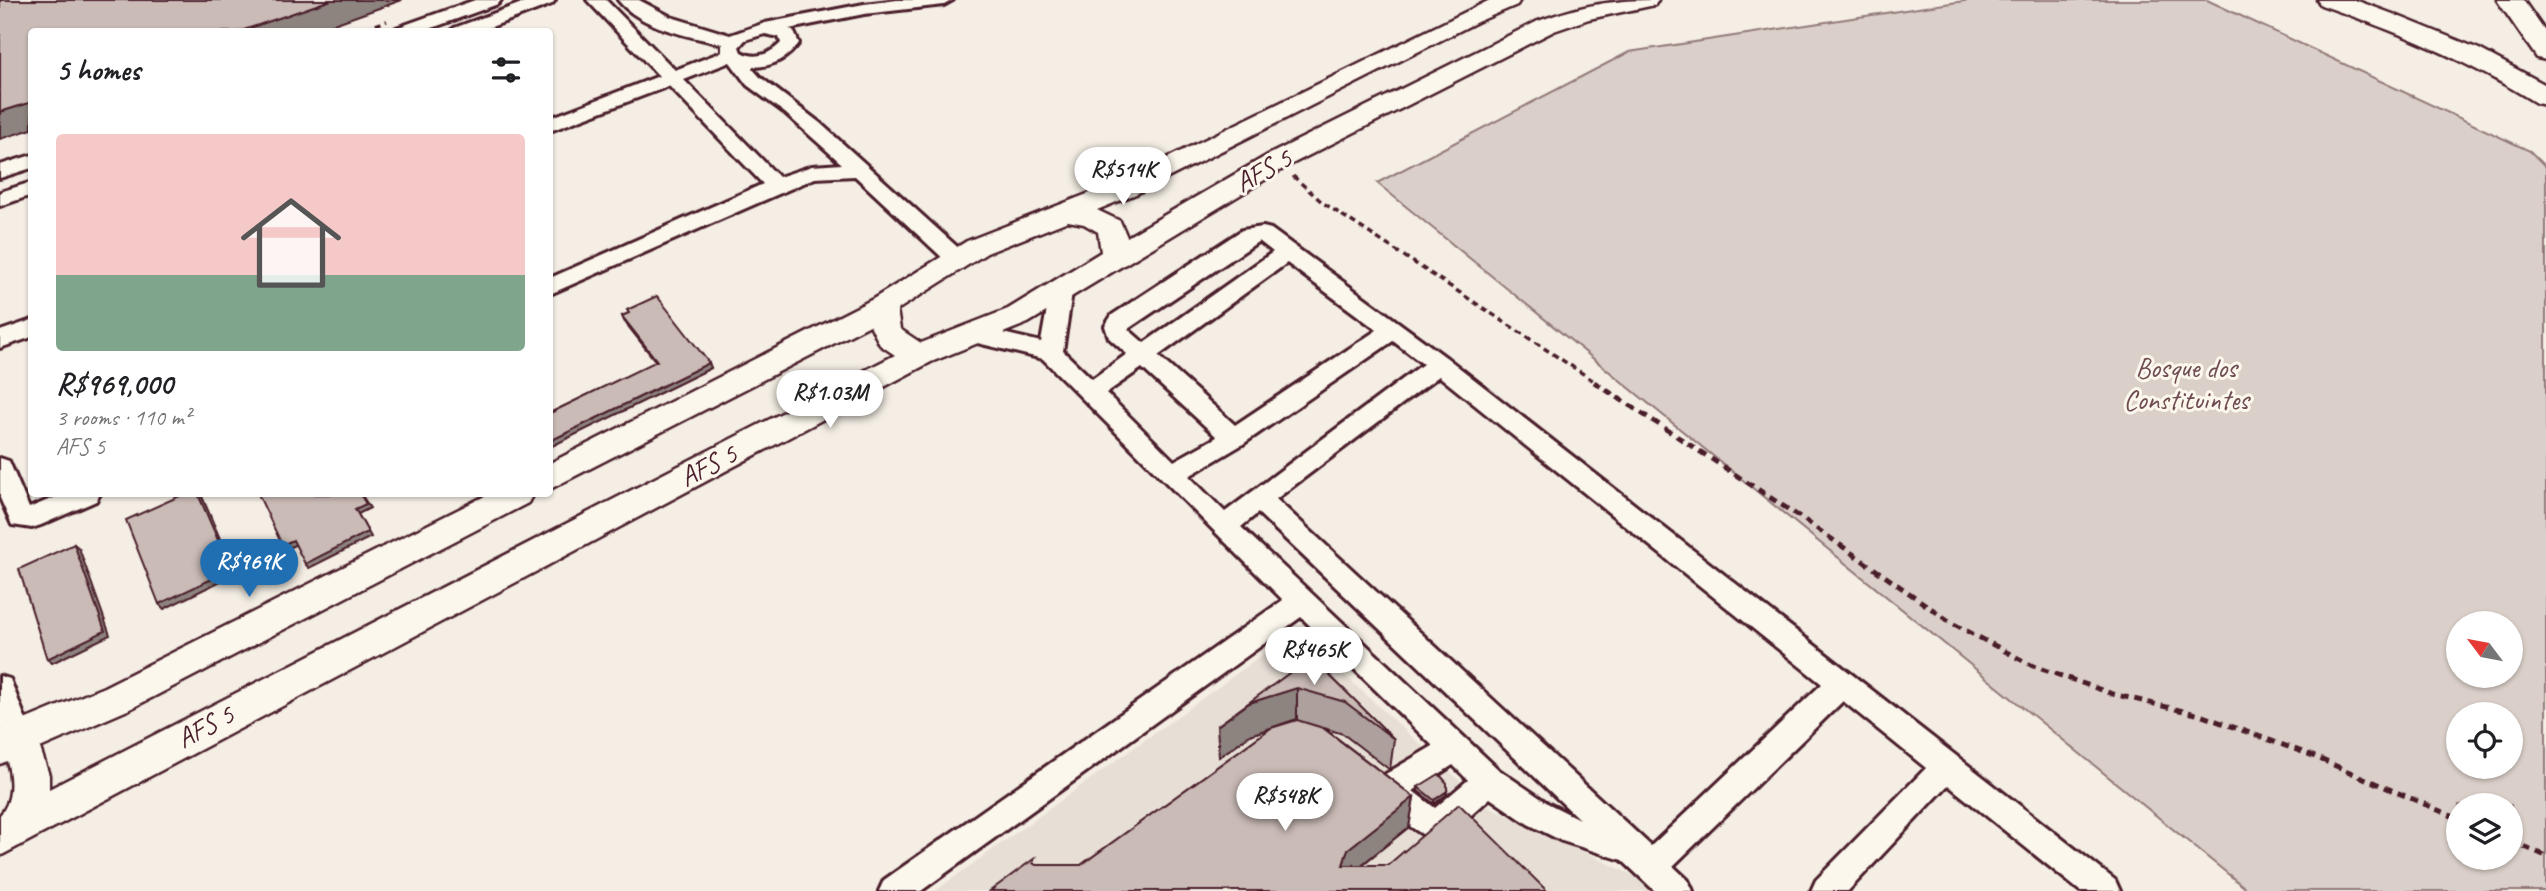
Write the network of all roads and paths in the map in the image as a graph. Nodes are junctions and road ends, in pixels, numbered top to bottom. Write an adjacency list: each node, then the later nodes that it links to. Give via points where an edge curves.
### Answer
1 (492, 0): 11 (street)
2 (546, 0): 12 (street)
3 (596, 0): 17 (street)
4 (627, 0): 15 (street, via 652,18)
5 (944, 0): 10 (street)
6 (1508, 0): 28 (main road, AFS 5)
7 (1647, 0): 21 (main road, AFS 5, via 1546,26)
8 (2330, 0): 18 (highway, via 2480,61)
9 (2515, 8): 16 (highway)
10 (864, 9): 13 (street); 14 (street, via 833,16)
11 (413, 28)
12 (471, 28)
13 (765, 28): 14 (street, via 787,34); 15 (street, via 747,32)
14 (786, 48): 15 (street, via 755,62); 19 (street, via 775,66)
15 (734, 52): 17 (street); 19 (street, via 742,70)
16 (2546, 52)
17 (672, 76): 20 (street); 25 (street)
18 (2546, 97)
19 (790, 108): 23 (street)
20 (553, 123)
21 (1277, 161): 30 (main road, AFS 5); 59 (path, via 1322,202 1952,623 2033,667 2113,694 2212,719)
22 (28, 162): 24 (street)
23 (857, 170): 25 (street, via 812,172); 31 (street)
24 (0, 172)
25 (776, 186): 32 (street)
26 (28, 190): 27 (street)
27 (0, 200)
28 (1069, 213): 30 (main road, via 1110,227); 31 (main road, AFS 5, via 1013,231)
29 (1287, 252): 36 (street); 41 (street); 41 (street, via 1263,234 1250,235 1120,321 1117,332)
30 (1115, 256): 33 (main road, AFS 5)
31 (956, 258): 34 (main road, AFS 5)
32 (553, 286)
33 (1061, 292): 37 (main road, AFS 5); 39 (street)
34 (883, 306): 40 (main road, via 882,323 888,337); 47 (main road, AFS 5)
35 (28, 330): 38 (street)
36 (1393, 331): 42 (street); 44 (street)
37 (973, 334): 39 (street); 40 (main road, AFS 5)
38 (0, 340)
39 (1051, 353): 43 (street)
40 (920, 355): 60 (main road, AFS 5)
41 (1146, 355): 43 (street); 44 (street)
42 (1439, 364): 50 (street); 53 (street)
43 (1091, 392): 46 (street)
44 (1234, 438): 46 (street)
45 (0, 468): 48 (street, via 22,518)
46 (1172, 474): 51 (street)
47 (553, 475)
48 (80, 497)
49 (511, 497): 55 (main road, via 117,698)
50 (1259, 498): 51 (street); 62 (street)
51 (1224, 527): 52 (street)
52 (1303, 601): 56 (street); 65 (street)
53 (1842, 683): 57 (street); 64 (street)
54 (0, 688): 55 (street)
55 (9, 744): 60 (main road, via 32,777 32,790)
56 (1454, 748): 58 (street); 58 (street, via 1380,782 1427,835)
57 (1947, 766): 67 (street); 68 (street)
58 (1489, 780): 62 (street, via 1529,810 1567,830 1598,842)
59 (2446, 813)
60 (10, 831)
61 (2523, 846): 63 (path)
62 (1630, 847): 64 (street)
63 (2546, 856)
64 (1651, 867): 66 (street)
65 (895, 891)
66 (1677, 891)
67 (1827, 891)
68 (2104, 891)

